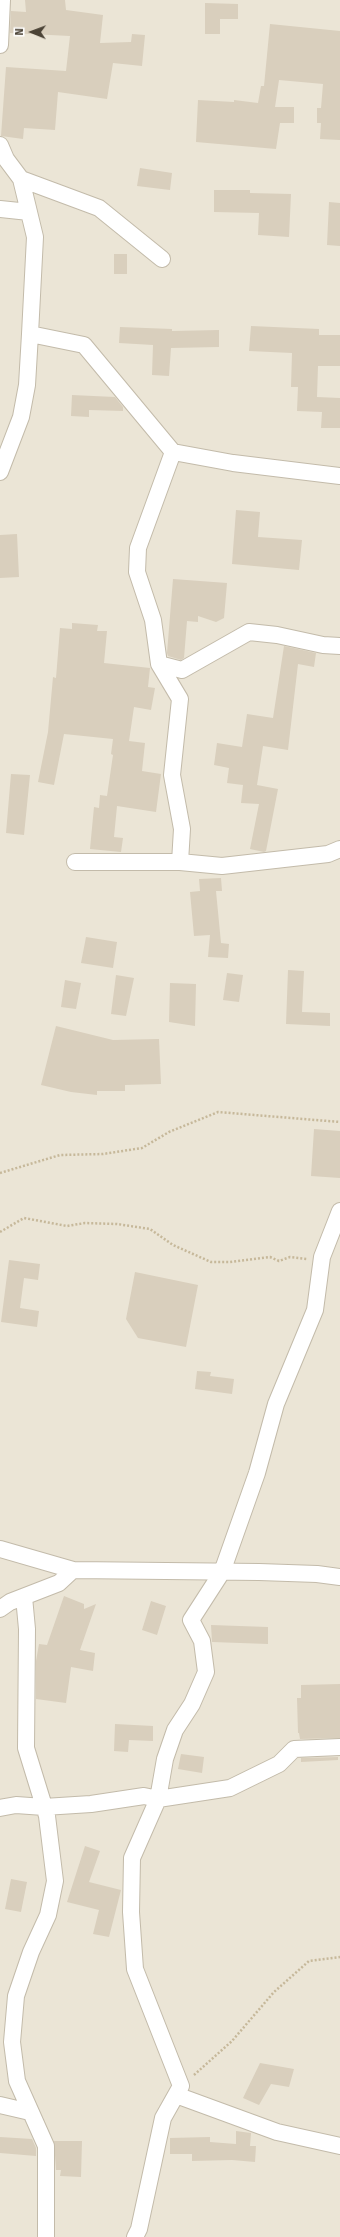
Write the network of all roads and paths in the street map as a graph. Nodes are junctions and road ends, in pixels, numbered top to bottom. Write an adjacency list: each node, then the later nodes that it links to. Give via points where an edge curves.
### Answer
1 (2, 0): 2 (street)
2 (0, 45)
3 (0, 145): 4 (street, via 6,159)
4 (21, 179): 6 (street); 7 (street, via 99,208)
5 (0, 209): 6 (street)
6 (29, 212): 8 (street, via 35,237)
7 (162, 259)
8 (30, 334): 9 (street, via 84,345); 10 (street, via 27,385 21,417)
9 (173, 452): 11 (street, via 233,463); 13 (street, via 138,548 138,572 152,620)
10 (0, 472)
11 (340, 476)
12 (340, 646): 13 (street, via 249,632 182,670)
13 (159, 664): 16 (street, via 180,699 172,775 182,828)
14 (340, 849): 16 (street, via 322,855 222,866)
15 (74, 862): 16 (street)
16 (180, 862)
17 (340, 1122): 18 (path, via 218,1112 169,1132 142,1148 103,1154 60,1155)
18 (0, 1173)
19 (340, 1211): 21 (street)
20 (0, 1232): 21 (path, via 24,1218 67,1226 85,1223 117,1224 150,1229 172,1245 211,1262 270,1258 279,1261 290,1257)
21 (322, 1257): 24 (street, via 315,1310 276,1404 257,1473)
22 (0, 1549): 23 (street)
23 (73, 1570): 24 (street); 26 (street, via 59,1583)
24 (222, 1572): 25 (street); 29 (street, via 191,1620 202,1641 206,1672 192,1704 175,1730 165,1759)
25 (340, 1577)
26 (24, 1597): 27 (street); 30 (street, via 27,1629 26,1748)
27 (0, 1609)
28 (340, 1747): 29 (street, via 294,1749 279,1764 230,1788)
29 (158, 1799): 30 (street, via 144,1796 91,1804); 33 (street, via 132,1858 131,1912 135,1969)
30 (44, 1806): 31 (street, via 16,1805); 35 (street, via 55,1881 48,1915 31,1952 16,1996 12,2042 18,2082)
31 (0, 1808)
32 (340, 1957): 33 (path, via 309,1961 274,1992 232,2041)
33 (178, 2090): 36 (street, via 277,2132); 38 (street, via 163,2118 140,2230)
34 (0, 2105): 35 (street)
35 (30, 2112): 37 (street, via 46,2146)
36 (340, 2146)
37 (46, 2237)
38 (135, 2237)

